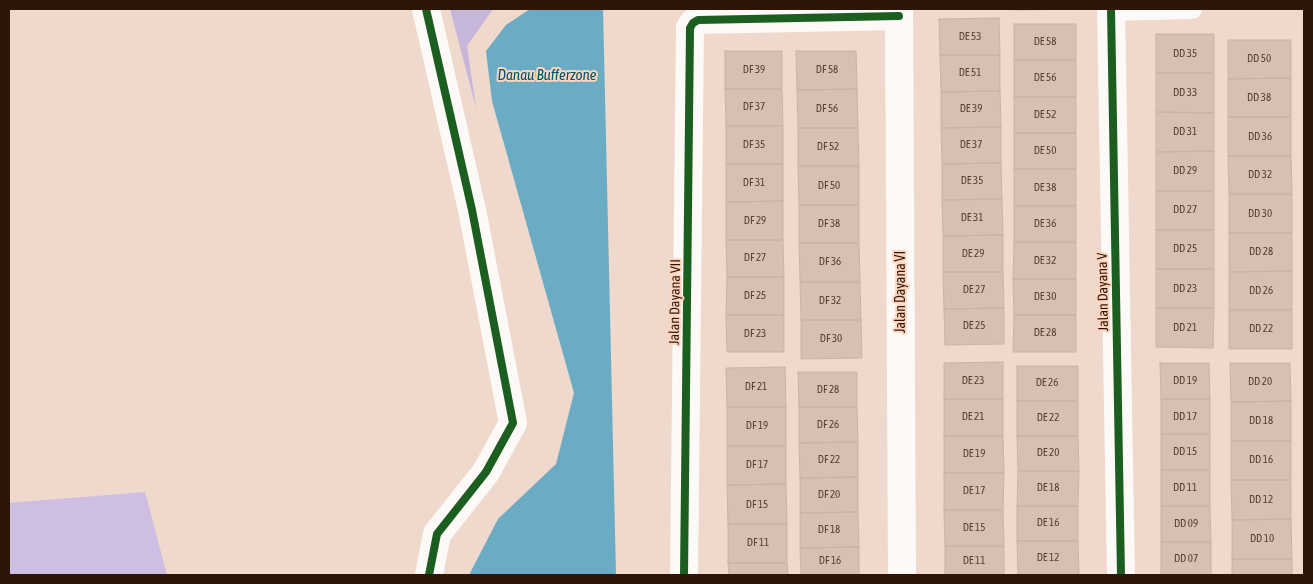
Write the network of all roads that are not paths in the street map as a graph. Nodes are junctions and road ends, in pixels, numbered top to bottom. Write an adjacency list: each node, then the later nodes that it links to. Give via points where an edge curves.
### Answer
1 (426, 9): 5 (street, via 472,210 513,422 486,472 437,534)
2 (1192, 9): 3 (lane)
3 (1111, 10): 8 (street, Jalan Dayana V)
4 (899, 12): 6 (street, Jalan Dayana VII, via 698,20 690,28); 7 (street, Jalan Dayana VI)
5 (428, 575)
6 (684, 575)
7 (902, 575)
8 (1121, 575)

